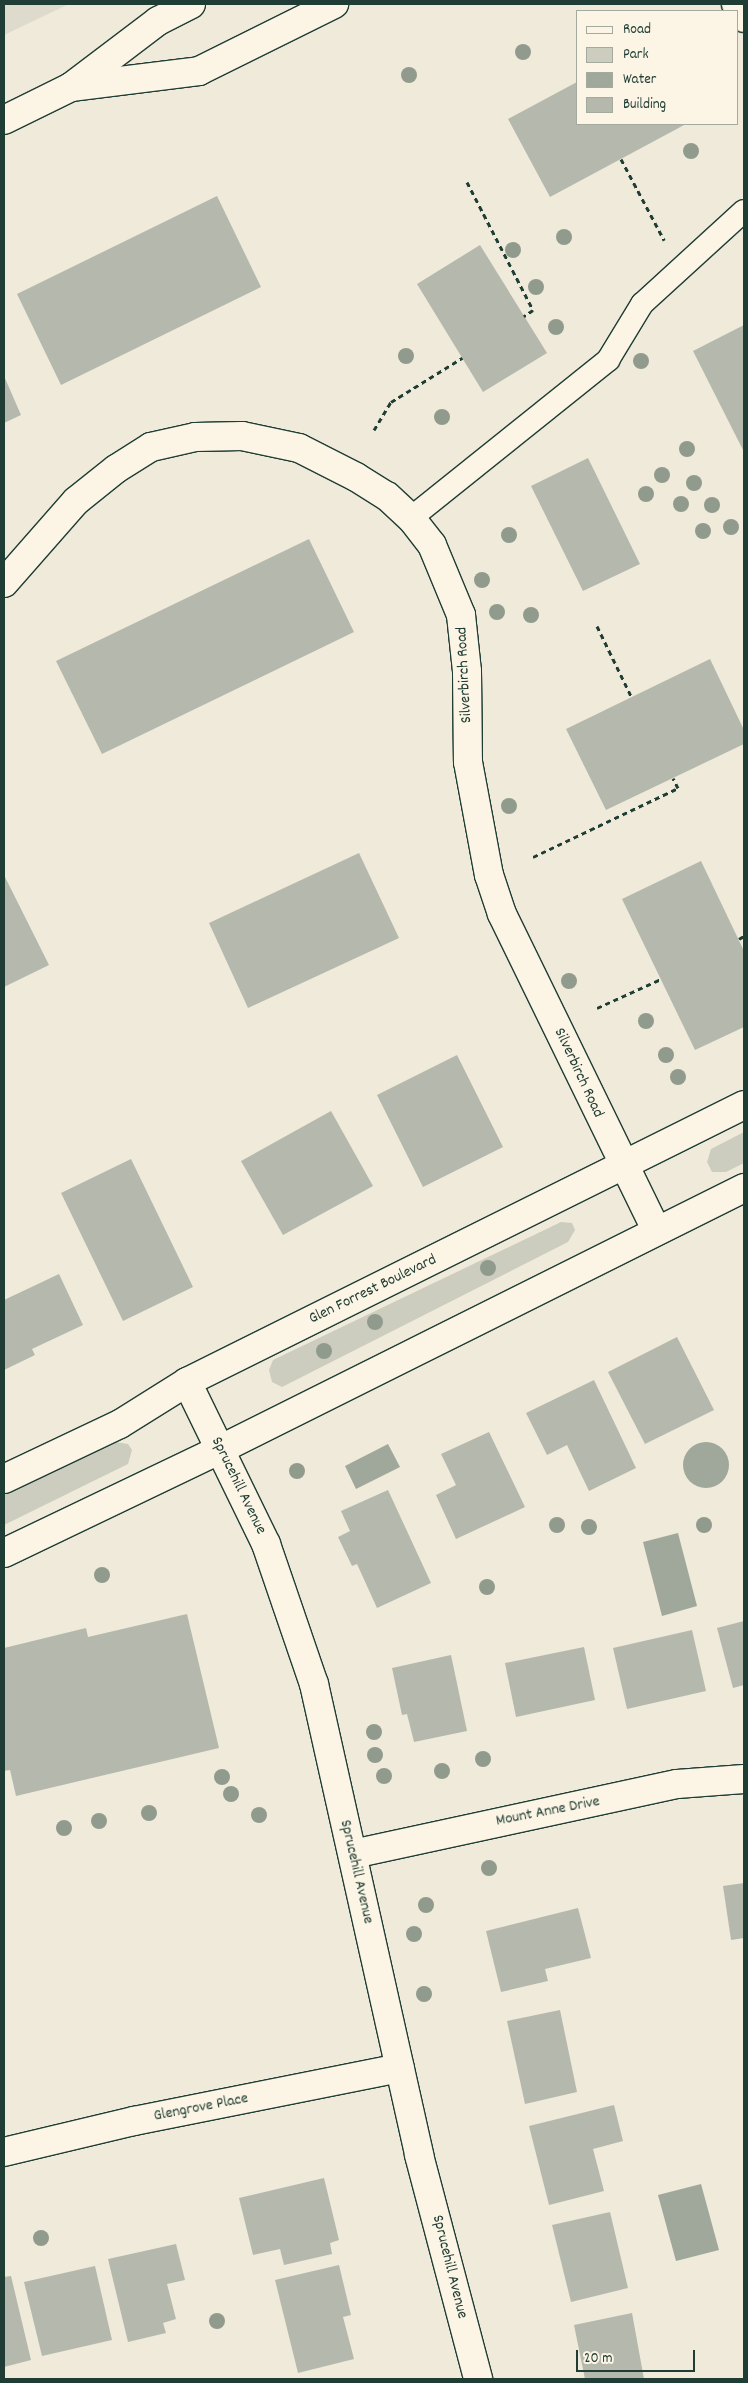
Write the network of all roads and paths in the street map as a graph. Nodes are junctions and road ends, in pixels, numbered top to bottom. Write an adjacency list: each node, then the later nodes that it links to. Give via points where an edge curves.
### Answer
1 (191, 4): 5 (street, via 158,21)
2 (334, 4): 5 (street, via 198,71)
3 (736, 4): 4 (street)
4 (744, 18)
5 (71, 87): 6 (street)
6 (4, 120)
7 (621, 159): 10 (path)
8 (467, 182): 11 (path, via 533,310)
9 (744, 211): 10 (lane)
10 (680, 269): 14 (lane, via 642,304 608,360)
11 (524, 316)
12 (462, 358): 13 (path, via 391,402)
13 (374, 430)
14 (411, 518): 15 (street, Silverbirch Road, via 387,496 299,448 242,436 195,437 150,447 116,469 76,501); 25 (street, Silverbirch Road, via 432,545 461,614 467,671 468,762 488,875 502,914)
15 (4, 582)
16 (597, 626): 17 (path)
17 (632, 698)
18 (673, 778): 19 (path, via 678,788)
19 (533, 856)
20 (744, 936): 21 (path)
21 (739, 939)
22 (661, 978): 23 (path)
23 (596, 1008)
24 (744, 1105): 25 (street, Glen Forrest Boulevard)
25 (622, 1166): 27 (street, Silverbirch Road); 28 (street, Glen Forrest Boulevard)
26 (744, 1188): 27 (street)
27 (656, 1230): 29 (street)
28 (187, 1382): 29 (street, Sprucehill Avenue); 30 (street, Glen Forrest Boulevard, via 120,1424)
29 (221, 1450): 31 (street); 33 (street, Sprucehill Avenue, via 266,1544 294,1621 314,1684)
30 (4, 1479)
31 (4, 1553)
32 (744, 1779): 33 (street, Mount Anne Drive, via 677,1784)
33 (353, 1854): 34 (street, Sprucehill Avenue)
34 (400, 2068): 35 (street, Glengrove Place, via 134,2121); 36 (street, Sprucehill Avenue)
35 (4, 2152)
36 (478, 2379)

